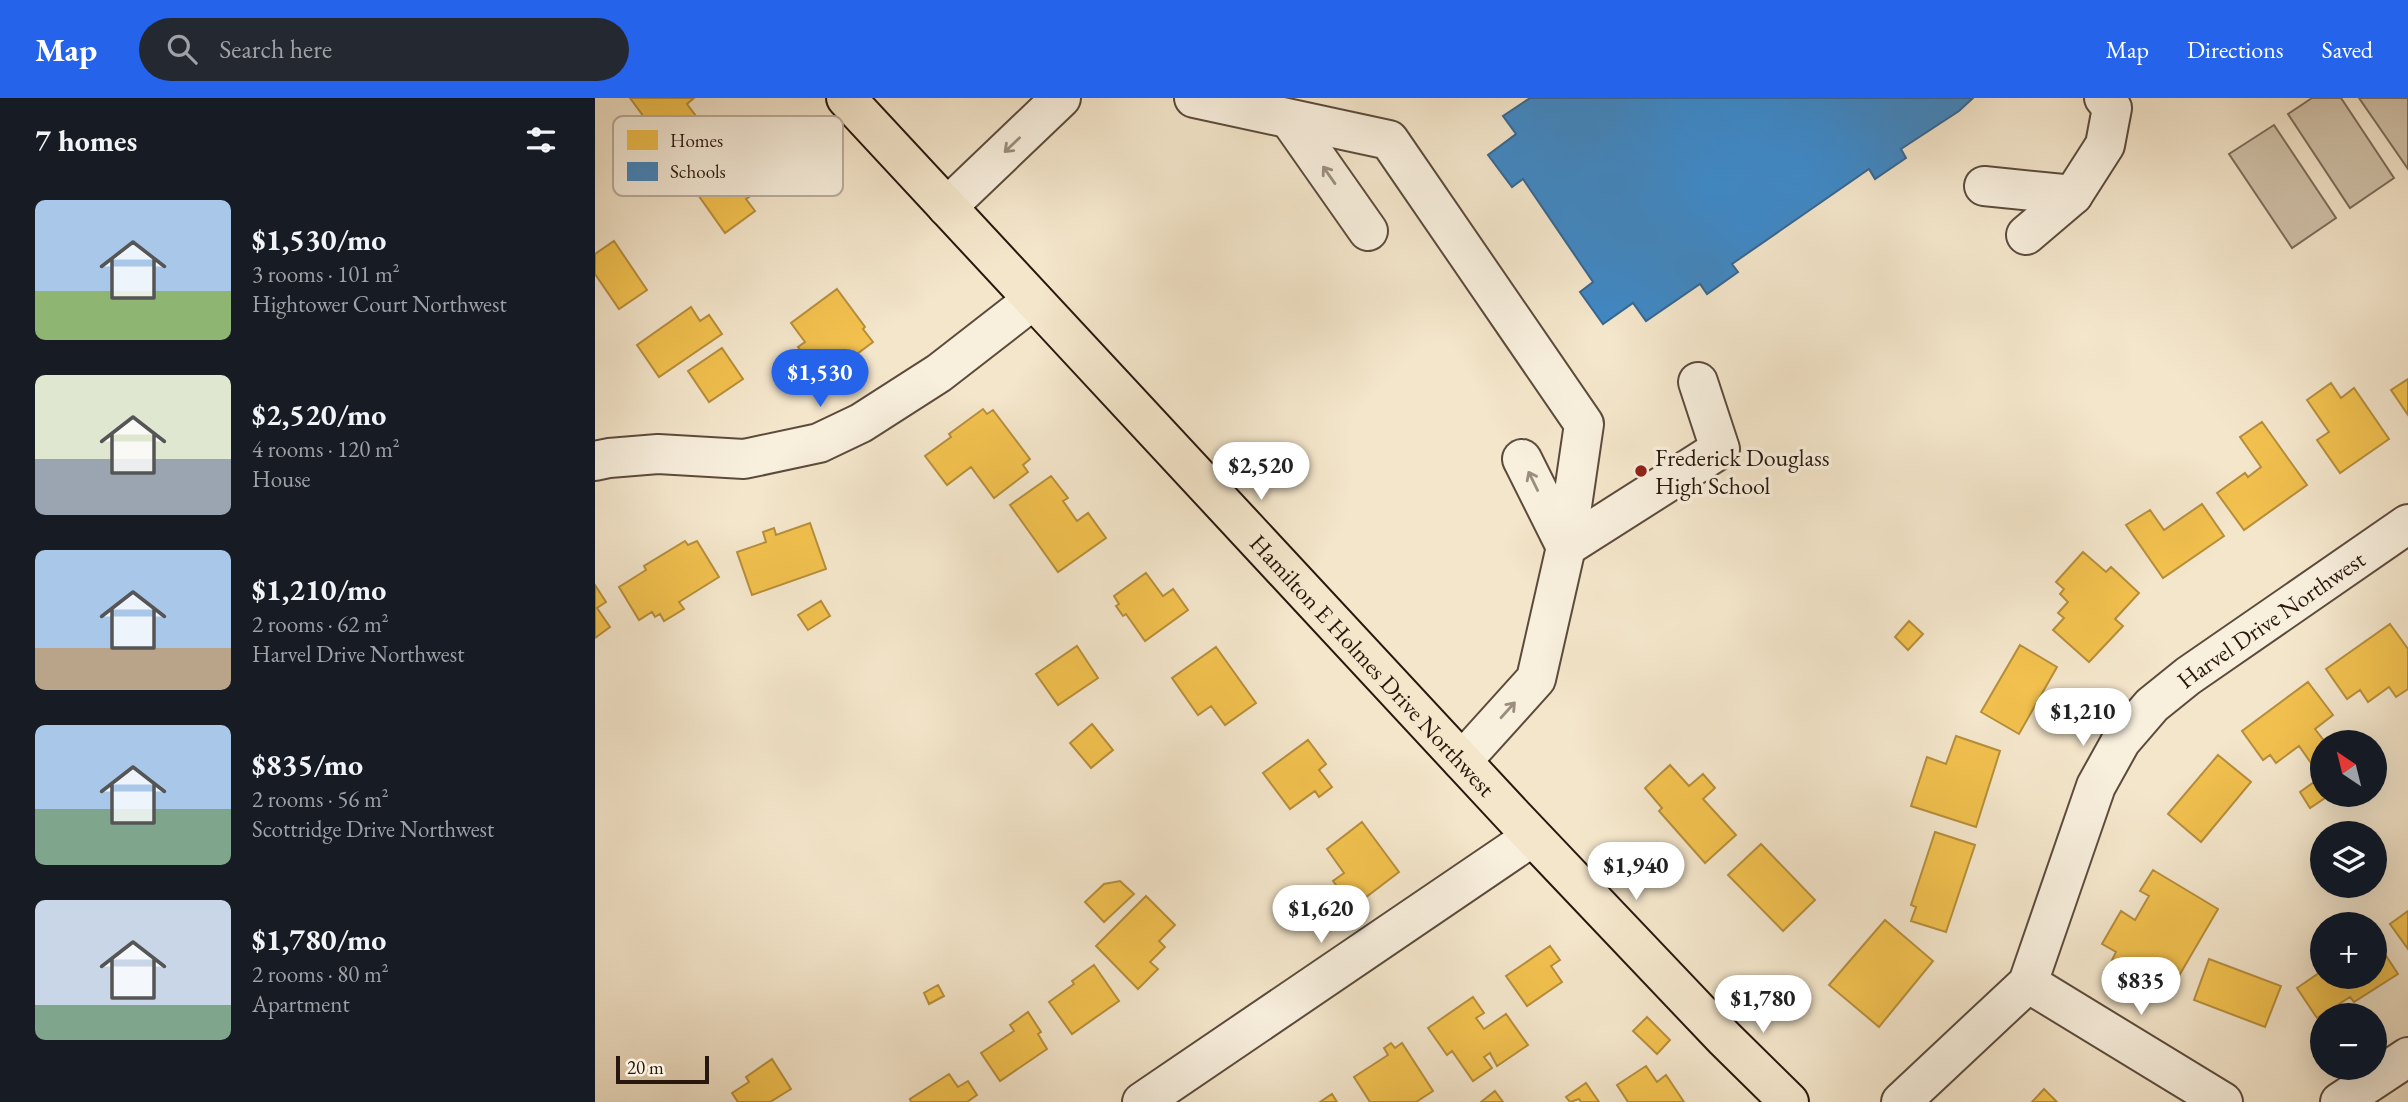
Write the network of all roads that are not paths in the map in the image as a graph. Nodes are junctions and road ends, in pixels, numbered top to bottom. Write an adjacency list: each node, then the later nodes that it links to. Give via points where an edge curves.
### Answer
1 (846, 98): 8 (main road, Hamilton E Holmes Drive Northwest)
2 (1061, 98): 8 (street, one-way to 8)
3 (1194, 98): 5 (street)
4 (2104, 98): 7 (street, via 2112,108 2105,145)
5 (1290, 120): 9 (street, one-way to 5); 16 (street, via 1389,140 1584,424)
6 (1984, 186): 7 (street)
7 (2073, 195): 10 (street)
8 (947, 207): 11 (main road, Hamilton E Holmes Drive Northwest)
9 (1367, 231)
10 (2026, 235)
11 (1033, 300): 14 (street, via 939,373 861,423 818,443 744,459 658,454); 17 (main road, Hamilton E Holmes Drive Northwest)
12 (1698, 382): 16 (street, via 1720,449)
13 (1522, 459): 16 (street, one-way to 13)
14 (595, 461)
15 (2408, 524): 19 (street, Harvel Drive Northwest, via 2188,676 2152,705 2121,741 2096,786)
16 (1566, 547): 17 (street, one-way to 16, via 1536,679)
17 (1462, 761): 18 (main road, Hamilton E Holmes Drive Northwest)
18 (1532, 837): 21 (street); 22 (main road, Hamilton E Holmes Drive Northwest)
19 (2028, 983): 23 (street, Harvel Drive Northwest); 24 (street)
20 (2408, 1057): 25 (street)
21 (1142, 1102)
22 (1789, 1102)
23 (1901, 1102)
24 (2223, 1102)
25 (2340, 1102)

